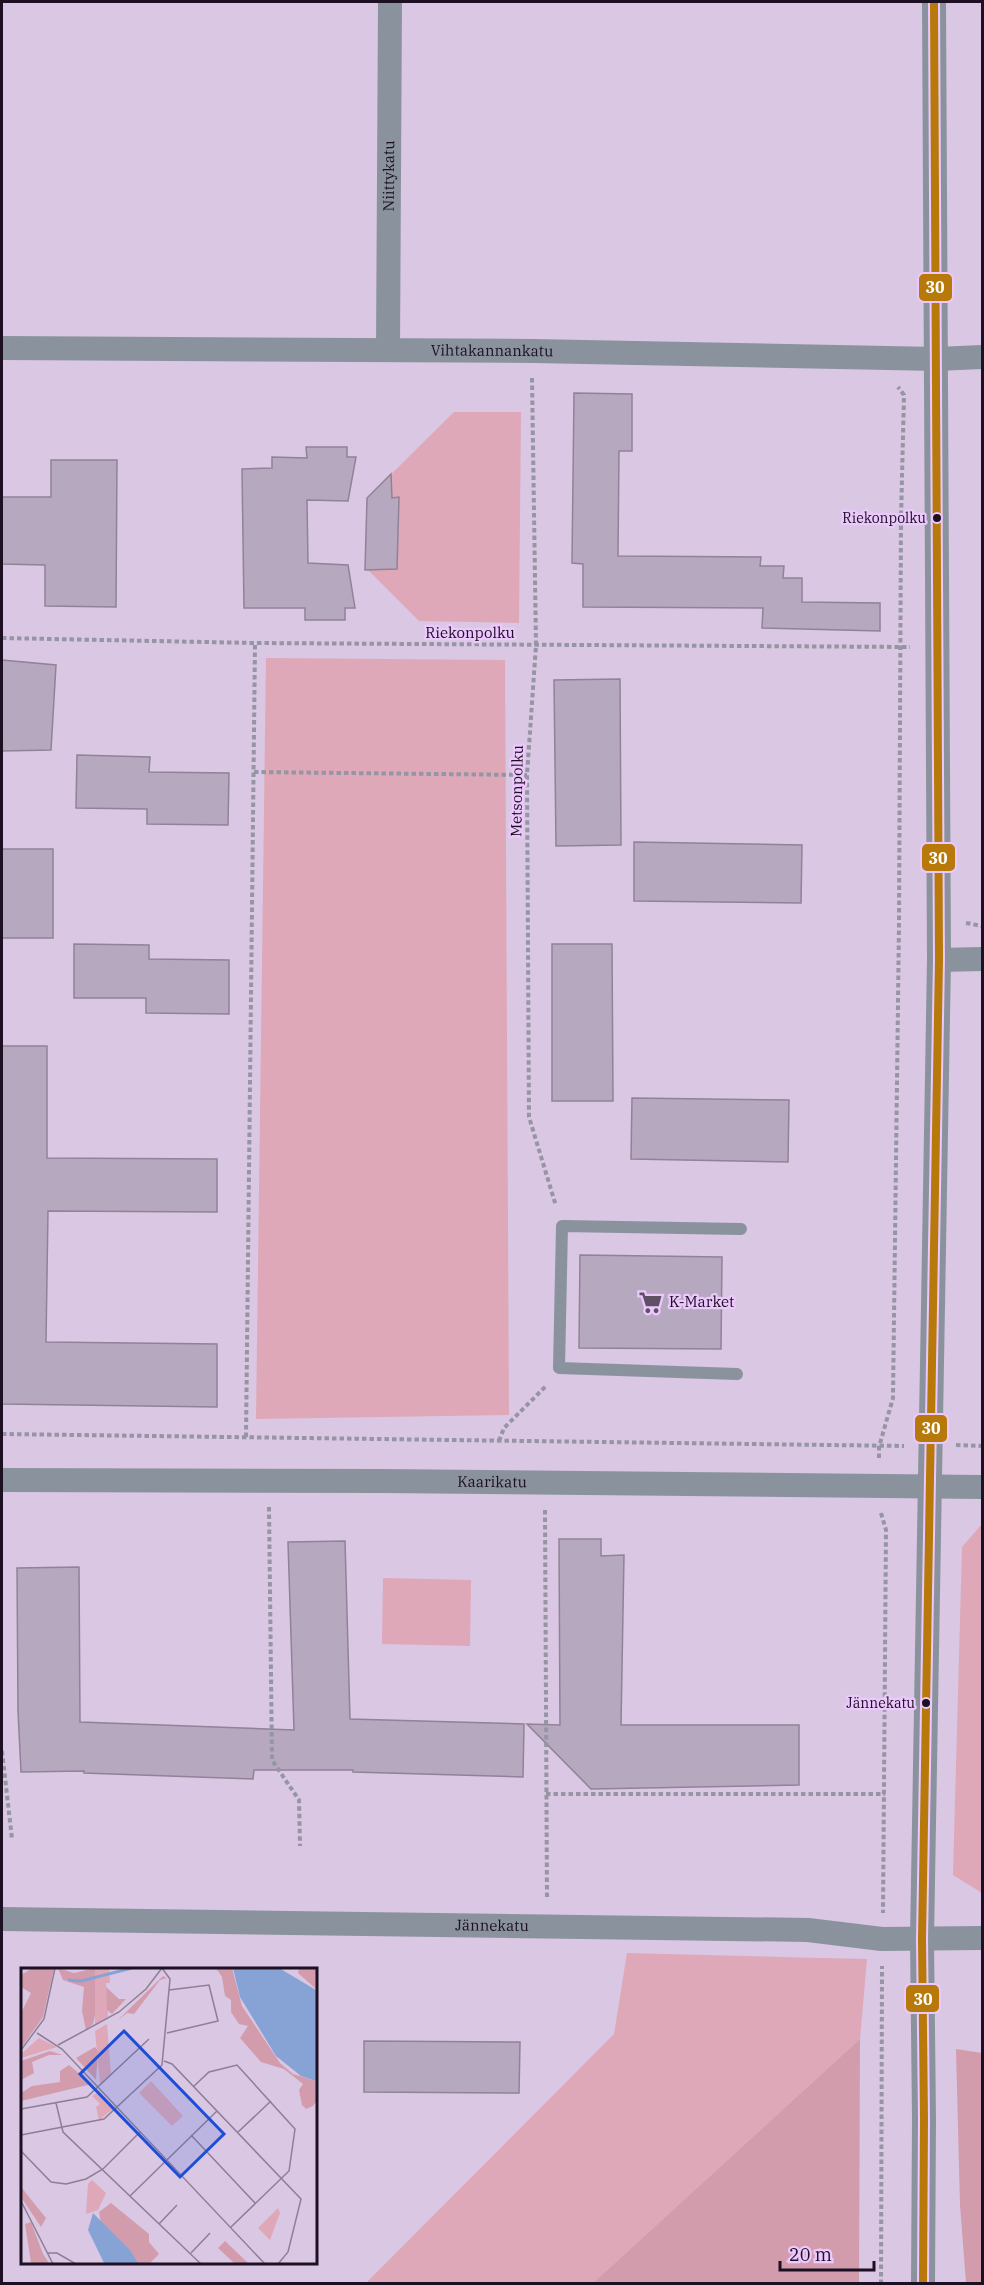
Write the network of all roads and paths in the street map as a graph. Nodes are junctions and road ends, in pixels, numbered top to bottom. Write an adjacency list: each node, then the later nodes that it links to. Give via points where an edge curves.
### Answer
1 (390, 2): 4 (street, Niittykatu)
2 (934, 2): 7 (street)
3 (2, 348): 4 (street, Vihtakannankatu)
4 (388, 350): 5 (street, Vihtakannankatu)
5 (533, 351): 7 (street, Vihtakannankatu); 8 (path, Metsonpolku)
6 (982, 357): 7 (street, Vihtakannankatu)
7 (937, 359): 15 (street)
8 (532, 378): 9 (path); 13 (path, Metsonpolku)
9 (543, 378)
10 (891, 379): 14 (path, via 904,395)
11 (2, 638): 12 (path, Riekonpolku)
12 (255, 643): 13 (path, Riekonpolku); 16 (path)
13 (536, 645): 14 (path, Riekonpolku); 17 (path, Metsonpolku)
14 (902, 647): 15 (path, Riekonpolku); 29 (path, via 893,1398)
15 (938, 647): 19 (street)
16 (254, 772): 17 (path); 25 (path)
17 (527, 775): 20 (path, Metsonpolku, via 529,1117)
18 (982, 959): 19 (street)
19 (939, 960): 27 (street)
20 (562, 1226): 21 (lane); 22 (lane)
21 (741, 1229)
22 (559, 1368): 23 (lane); 26 (path, via 504,1428)
23 (737, 1374)
24 (2, 1434): 25 (path)
25 (246, 1437): 26 (path)
26 (499, 1441): 29 (path)
27 (931, 1445): 28 (path); 29 (path); 34 (street)
28 (982, 1446)
29 (879, 1447): 33 (path)
30 (2, 1480): 31 (street, Kaarikatu)
31 (268, 1481): 32 (street, Kaarikatu); 40 (path, via 272,1760 298,1800)
32 (544, 1483): 33 (street, Kaarikatu); 37 (path)
33 (878, 1487): 34 (street, Kaarikatu); 38 (path, via 886,1530)
34 (930, 1487): 35 (street, Kaarikatu); 45 (street)
35 (982, 1487)
36 (2, 1751): 39 (path)
37 (546, 1794): 38 (path); 42 (path)
38 (885, 1794): 44 (path)
39 (12, 1839)
40 (300, 1846)
41 (2, 1919): 42 (street, Jännekatu)
42 (548, 1926): 44 (street, Jännekatu, via 808,1930)
43 (982, 1938): 45 (street, Jännekatu)
44 (882, 1939): 45 (street, Jännekatu); 46 (path)
45 (922, 1939): 47 (street)
46 (881, 2283)
47 (923, 2283)

